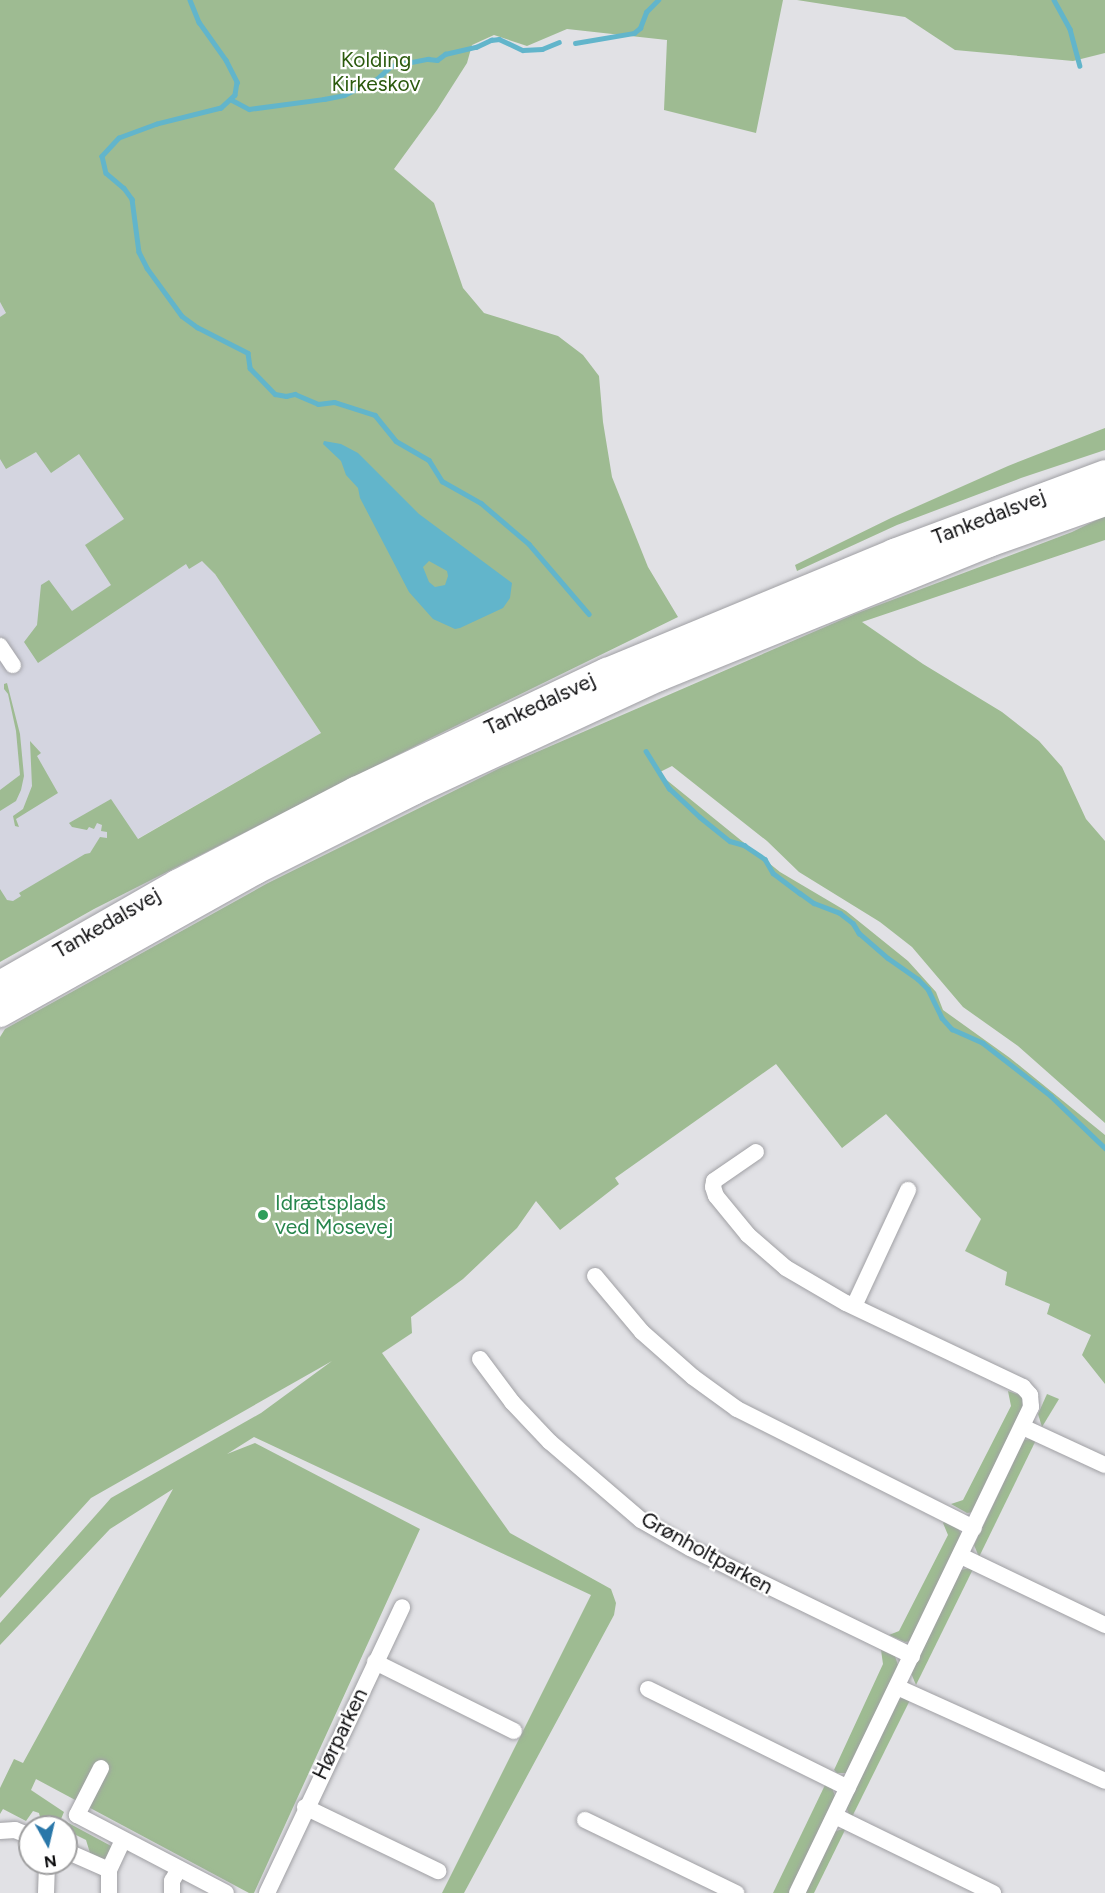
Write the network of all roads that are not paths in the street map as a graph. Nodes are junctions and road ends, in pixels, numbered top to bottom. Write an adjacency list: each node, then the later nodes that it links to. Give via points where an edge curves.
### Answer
1 (1105, 474): 5 (highway, Tankedalsvej, via 894,553 597,677 335,802 177,884)
2 (1105, 502): 6 (highway, Tankedalsvej, via 989,543 659,677 413,791 256,870)
3 (0, 646): 4 (street)
4 (13, 665)
5 (0, 985)
6 (0, 1013)
7 (756, 1152): 10 (street, via 714,1181 716,1196 748,1235 786,1269)
8 (908, 1190): 10 (street)
9 (595, 1276): 14 (street, via 642,1332 737,1409)
10 (854, 1306): 12 (street, via 1023,1387 1030,1395 1032,1407)
11 (480, 1359): 18 (street, Grønholtparken, via 512,1402 550,1442 641,1520 700,1553)
12 (1023, 1427): 13 (street); 14 (street)
13 (1105, 1465)
14 (974, 1528): 15 (street)
15 (961, 1556): 17 (street); 18 (street)
16 (402, 1607): 19 (street, Hørparken)
17 (1105, 1625)
18 (912, 1656): 20 (street)
19 (375, 1662): 22 (street, Hørparken); 26 (street, Hørparken)
20 (897, 1687): 24 (street); 25 (street)
21 (648, 1689): 25 (street)
22 (514, 1731)
23 (101, 1767): 31 (street, via 77,1815)
24 (1105, 1781)
25 (848, 1788): 27 (street)
26 (305, 1807): 35 (street); 41 (street, Hørparken)
27 (835, 1816): 43 (street); 44 (street)
28 (585, 1820): 42 (street)
29 (0, 1830): 30 (street)
30 (18, 1831)
31 (123, 1840): 33 (street); 34 (street)
32 (78, 1856): 34 (street)
33 (179, 1869): 39 (street, via 172,1881); 40 (street)
34 (109, 1870): 38 (street)
35 (438, 1870)
36 (47, 1875): 37 (street)
37 (46, 1893)
38 (109, 1893)
39 (172, 1893)
40 (226, 1893)
41 (267, 1893)
42 (736, 1893)
43 (797, 1893)
44 (993, 1893)

